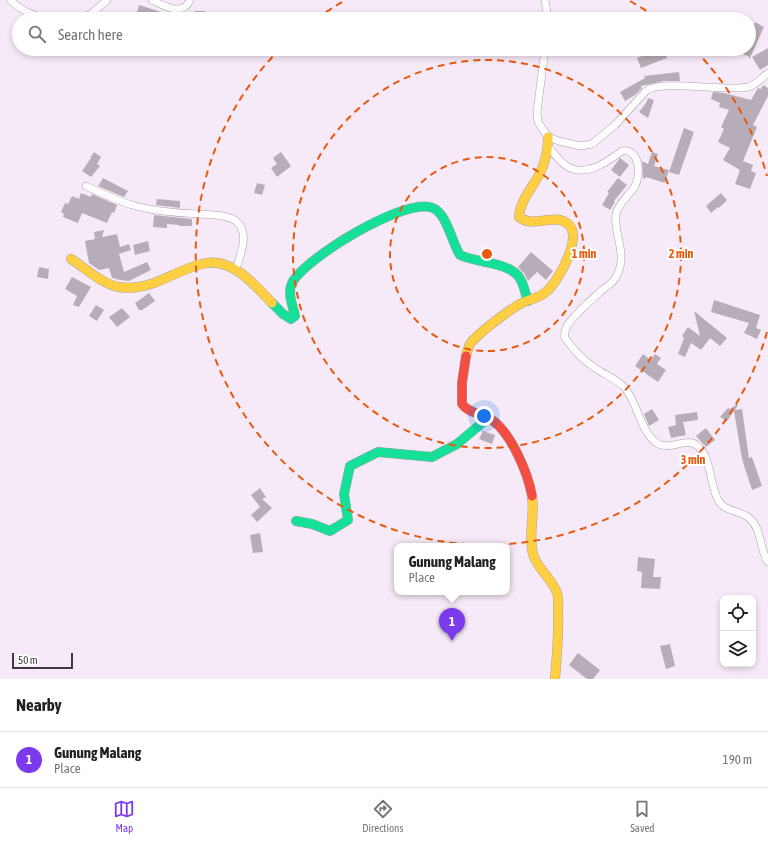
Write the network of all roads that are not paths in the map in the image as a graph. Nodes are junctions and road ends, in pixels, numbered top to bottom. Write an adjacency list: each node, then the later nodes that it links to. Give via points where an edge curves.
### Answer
1 (10, 0): 6 (street)
2 (107, 0): 7 (street)
3 (152, 0): 4 (street, via 176,9 183,8)
4 (190, 0)
5 (547, 1): 8 (street)
6 (26, 12)
7 (93, 12)
8 (548, 12)
9 (544, 56): 11 (street, via 537,118)
10 (768, 73): 11 (street, via 757,83 742,88 651,89 646,91 616,124 588,145)
11 (548, 141): 15 (street, via 543,168 520,208 519,217 529,223 549,219 562,221 572,228 574,238 554,284 541,295); 18 (street, via 564,164 570,168 592,169 606,163 622,151 634,154 637,164 636,183 616,215 621,253 620,270 612,282 566,327 565,338 589,364 626,389 655,442 667,447 692,443 699,447 718,500 724,507 746,516 753,522)
12 (86, 186): 14 (street, via 133,205 169,212 212,215 237,222 242,228 243,241)
13 (71, 259): 14 (street, via 109,284 123,288 144,285 208,262)
14 (236, 269): 15 (street, via 290,319 295,316 290,295 291,283 313,260 357,232 414,208 425,206 434,208 443,219 460,255 513,272 520,279)
15 (528, 301): 16 (street, via 517,306 494,324 470,344 467,351 462,404)
16 (488, 418): 17 (street, via 457,444 432,457 378,452 350,466 344,494 348,520 330,531); 19 (street, via 495,422 515,447 529,482 533,504 533,553 537,564 557,590 559,637)
17 (296, 521)
18 (768, 562)
19 (555, 679)

